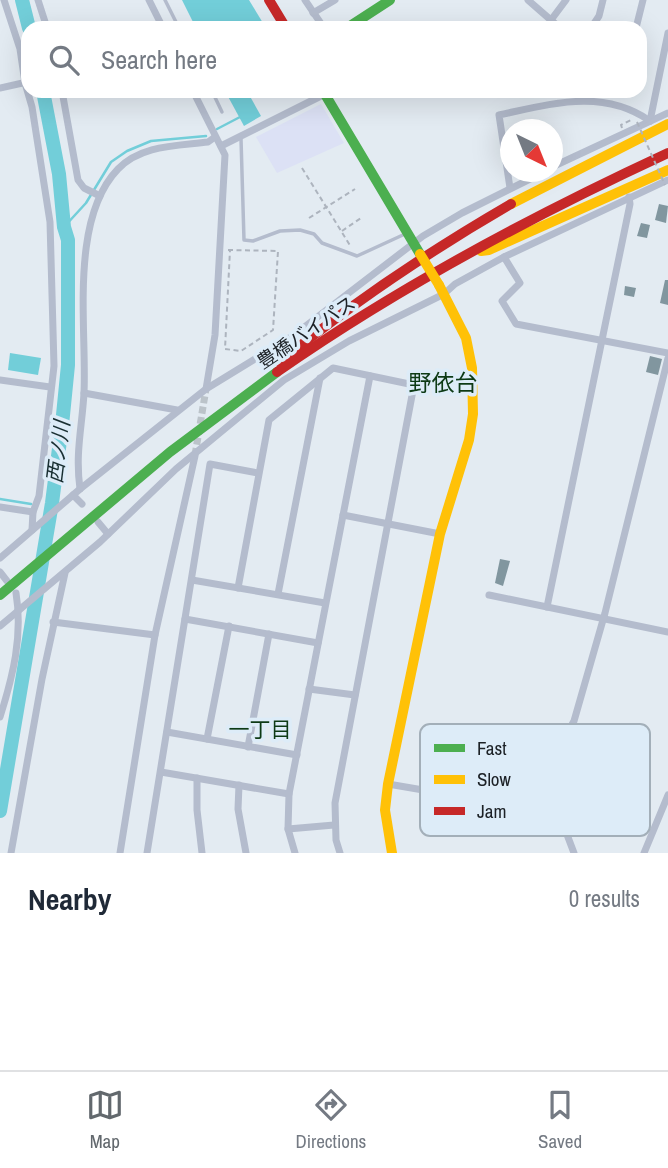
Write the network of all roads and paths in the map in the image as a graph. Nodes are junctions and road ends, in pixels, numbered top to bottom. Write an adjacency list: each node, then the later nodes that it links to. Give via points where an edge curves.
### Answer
1 (4, 0): 24 (street)
2 (38, 0): 15 (street)
3 (149, 0): 16 (street)
4 (165, 0): 17 (lane)
5 (269, 0): 18 (main road)
6 (305, 0): 13 (street)
7 (335, 0): 13 (street)
8 (390, 0): 20 (main road)
9 (528, 0): 14 (street)
10 (566, 0): 14 (street)
11 (603, 0): 21 (street)
12 (643, 0): 22 (street)
13 (313, 13): 19 (street)
14 (551, 20)
15 (45, 21)
16 (160, 21)
17 (176, 21)
18 (282, 21)
19 (319, 21)
20 (358, 21)
21 (596, 21)
22 (638, 21)
23 (668, 33): 35 (street)
24 (21, 54)
25 (21, 83): 26 (street)
26 (0, 88)
27 (30, 98): 68 (street, via 50,222 54,366)
28 (63, 98): 49 (street, via 78,180)
29 (196, 98): 39 (street)
30 (215, 98): 33 (lane)
31 (313, 98): 38 (street)
32 (328, 98): 55 (main road)
33 (222, 112)
34 (668, 113): 35 (street)
35 (650, 121): 42 (street); 47 (street, via 605,101 568,100 499,115)
36 (637, 122): 46 (path, bridge)
37 (668, 124): 71 (main road, via 530,193 397,274 322,327)
38 (241, 136): 40 (street); 60 (lane, via 244,240 300,230)
39 (215, 137): 40 (street); 49 (street, via 134,155)
40 (221, 146): 57 (street, via 225,155)
41 (668, 153): 59 (main road, 豊橋バイパス)
42 (563, 162)
43 (302, 168): 51 (path)
44 (668, 170): 59 (main road, via 489,250)
45 (523, 182): 47 (street)
46 (666, 182): 50 (street)
47 (510, 188): 56 (street, via 423,236)
48 (355, 190): 51 (path)
49 (100, 196): 70 (street, via 85,253)
50 (629, 197): 61 (street); 63 (street)
51 (327, 208): 52 (path); 54 (path)
52 (309, 218)
53 (361, 218): 54 (path)
54 (342, 232): 60 (path)
55 (407, 233): 56 (main road); 60 (lane)
56 (417, 249): 62 (main road, bridge); 69 (street, via 294,335)
57 (220, 250): 58 (path); 69 (street, via 215,335)
58 (230, 250): 58 (path, via 278,251 274,330 241,351 225,349)
59 (467, 253): 71 (main road, 豊橋バイパス, via 388,299)
60 (357, 256)
61 (505, 257): 62 (street); 63 (street, via 520,283 502,301 516,324)
62 (442, 289): 73 (street, via 316,360 247,409); 85 (main road, via 466,338 474,395 469,440)
63 (601, 340): 64 (street); 97 (street)
64 (668, 356): 100 (street)
65 (370, 376): 66 (street, via 333,368); 80 (street); 82 (street, via 414,385)
66 (320, 378): 74 (street, via 269,420); 93 (street)
67 (0, 380): 68 (street)
68 (50, 387): 79 (street, via 39,496)
69 (206, 389): 72 (street)
70 (84, 393): 72 (street); 75 (street, via 76,464)
71 (227, 408): 94 (main road, 豊橋バイパス)
72 (177, 410): 75 (street)
73 (195, 455): 84 (street); 106 (street)
74 (258, 473): 89 (street, via 210,464); 91 (street)
75 (80, 489): 76 (street)
76 (74, 495): 77 (street); 83 (street)
77 (82, 504)
78 (0, 507): 79 (street)
79 (33, 512): 83 (street)
80 (342, 515): 82 (street); 96 (street)
81 (98, 522): 84 (street)
82 (388, 523): 85 (street); 109 (street)
83 (32, 531): 86 (street)
84 (108, 534): 88 (street)
85 (440, 534): 118 (main road)
86 (0, 558)
87 (0, 572): 90 (street)
88 (63, 574): 98 (street); 101 (street)
89 (192, 580): 91 (street); 99 (street)
90 (7, 581)
91 (238, 588): 93 (street)
92 (16, 593): 98 (street)
93 (278, 594): 96 (street)
94 (0, 596)
95 (489, 596): 97 (street)
96 (326, 603): 107 (street)
97 (547, 607): 100 (street)
98 (21, 608): 102 (street); 110 (street, via 18,647)
99 (185, 619): 103 (street); 112 (street)
100 (603, 620): 104 (street); 111 (street)
101 (52, 622): 106 (street); 126 (street)
102 (0, 625)
103 (229, 626): 105 (street); 113 (street)
104 (668, 632)
105 (269, 634): 107 (street); 114 (street)
106 (155, 635): 127 (street)
107 (318, 642): 108 (street)
108 (309, 689): 109 (street); 115 (street)
109 (355, 695): 123 (street, via 334,803)
110 (0, 717)
111 (573, 724)
112 (167, 732): 113 (street); 116 (street)
113 (207, 739): 114 (street)
114 (248, 747): 115 (street)
115 (297, 755): 121 (street)
116 (160, 772): 117 (street); 128 (street)
117 (197, 778): 119 (street); 129 (street)
118 (388, 783): 120 (street); 133 (main road, via 385,810)
119 (239, 785): 121 (street); 130 (street)
120 (420, 789)
121 (289, 793): 124 (street)
122 (668, 797): 135 (street)
123 (334, 825): 124 (street); 132 (street)
124 (288, 829): 131 (street)
125 (568, 836): 134 (street)
126 (11, 853)
127 (120, 853)
128 (147, 853)
129 (202, 853)
130 (246, 853)
131 (295, 853)
132 (340, 853)
133 (392, 853)
134 (574, 853)
135 (644, 853)

